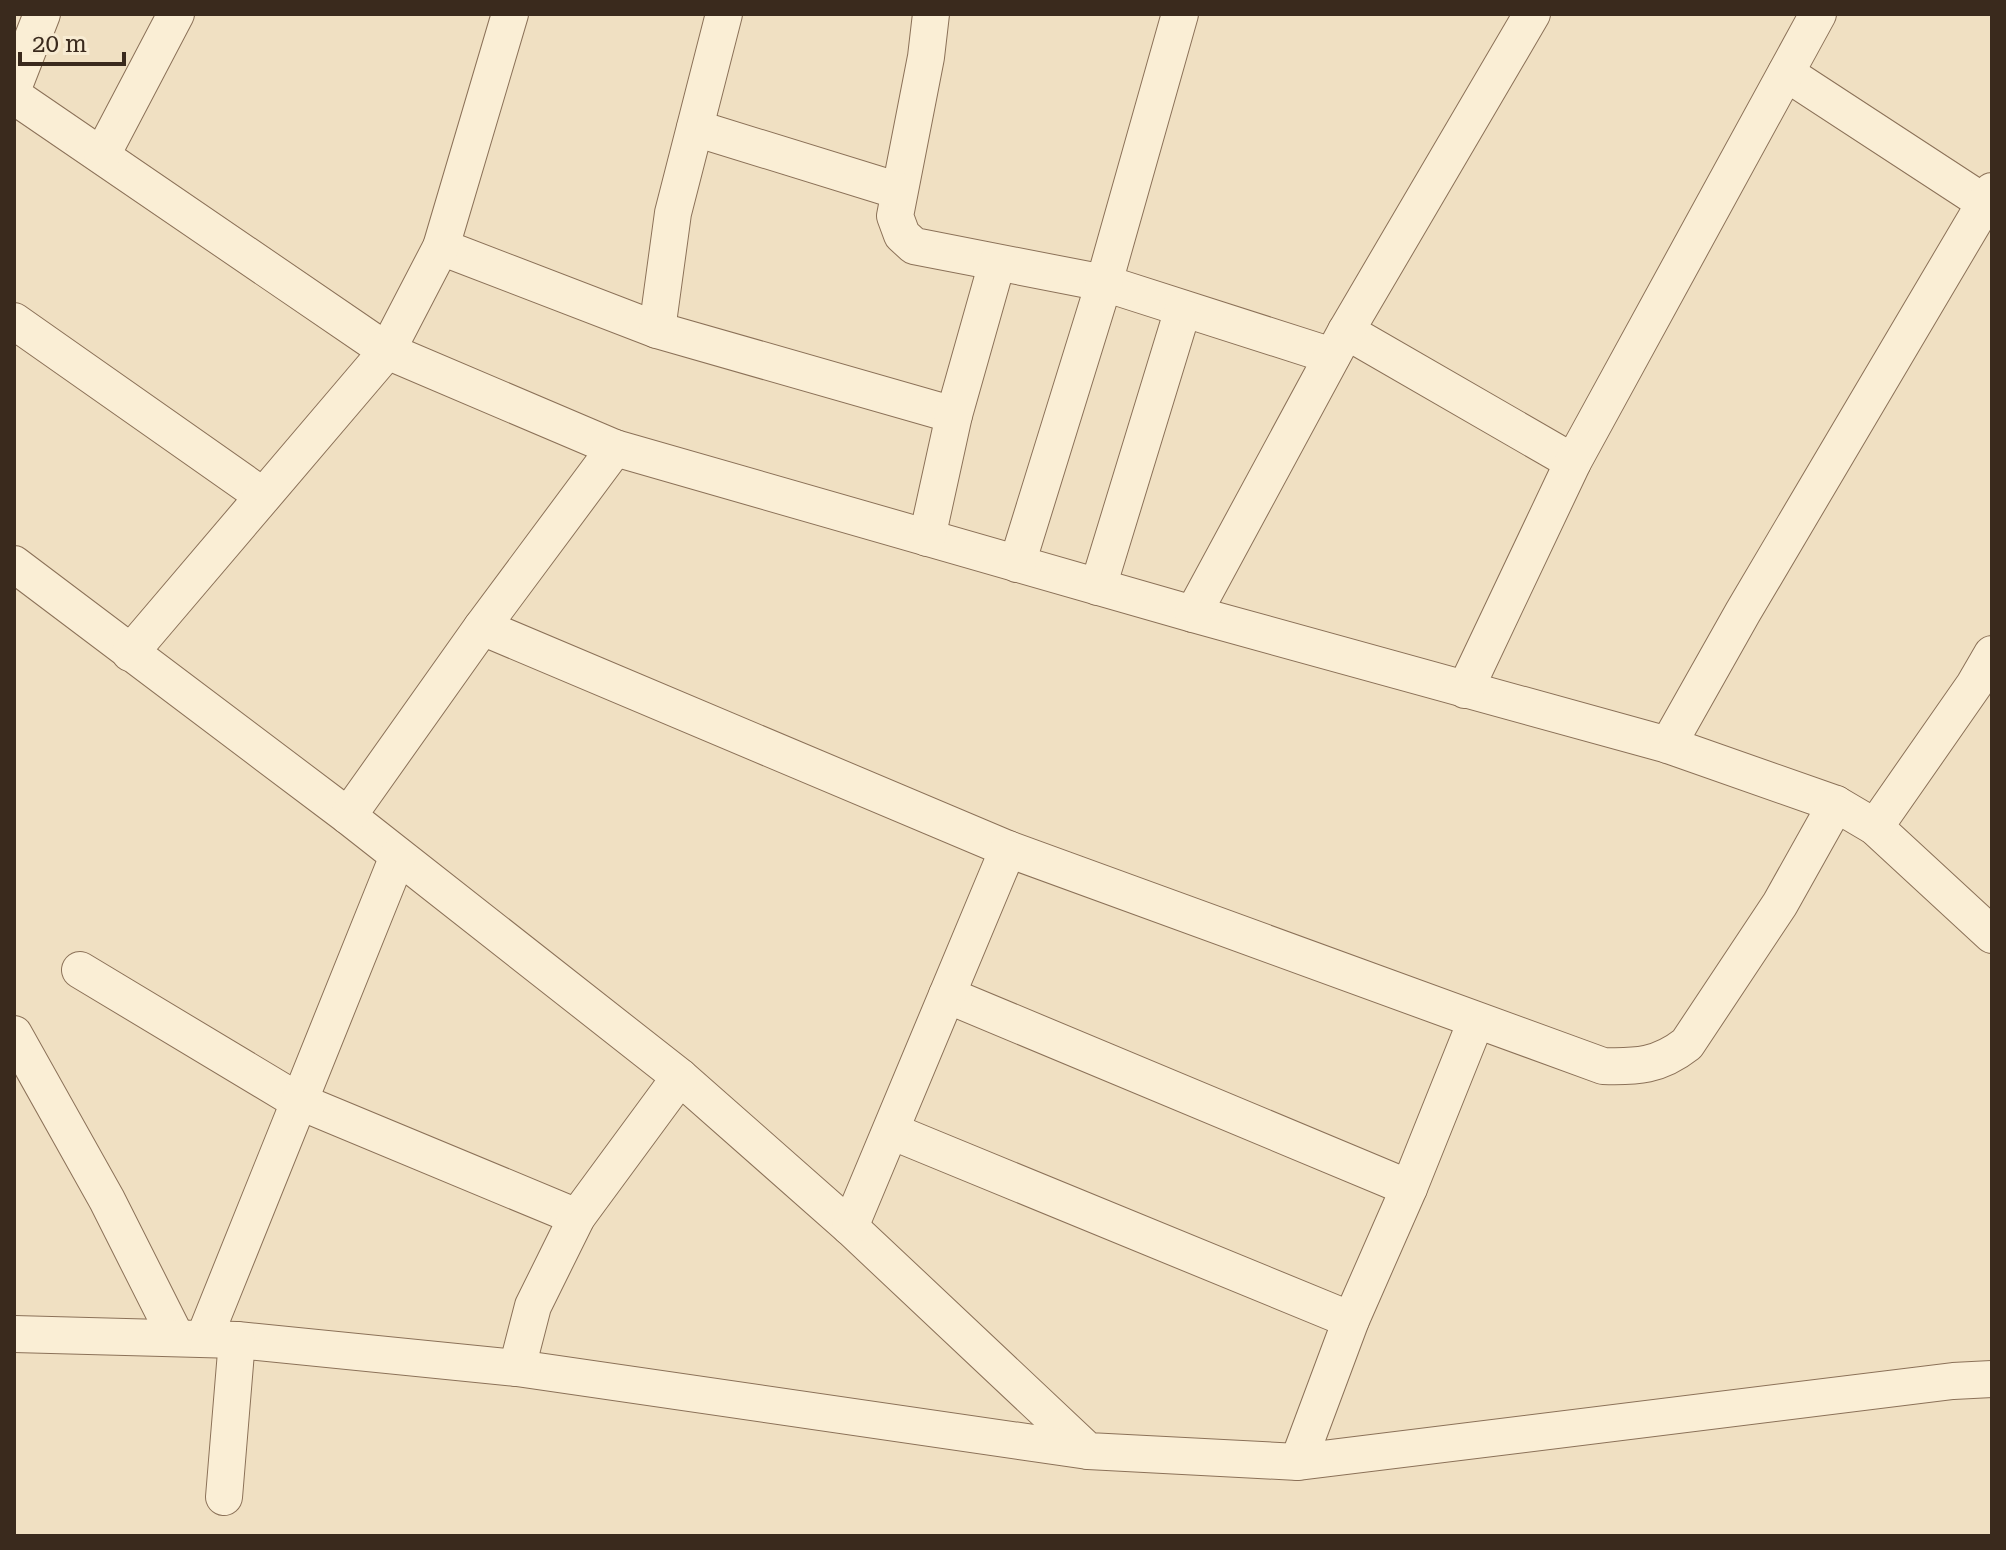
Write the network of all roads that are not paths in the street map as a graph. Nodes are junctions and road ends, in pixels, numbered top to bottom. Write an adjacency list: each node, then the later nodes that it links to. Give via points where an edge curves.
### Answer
1 (42, 14): 10 (street)
2 (176, 14): 13 (street)
3 (510, 14): 16 (street)
4 (724, 14): 12 (street)
5 (931, 14): 14 (street)
6 (1180, 14): 18 (street)
7 (1532, 14): 22 (street)
8 (1818, 14): 9 (street)
9 (1786, 73): 15 (street); 26 (street)
10 (14, 86)
11 (14, 96): 13 (street)
12 (695, 128): 14 (street); 21 (street, via 673,213)
13 (102, 155): 23 (street)
14 (899, 191): 17 (street, via 895,216 902,235 914,246)
15 (1988, 197): 37 (street)
16 (441, 247): 21 (street); 23 (street)
17 (997, 263): 18 (street); 24 (street)
18 (1104, 283): 19 (street); 30 (street)
19 (1183, 309): 22 (street); 31 (street)
20 (14, 321): 27 (street)
21 (657, 330): 24 (street)
22 (1339, 343): 26 (street); 32 (street)
23 (387, 351): 25 (street); 27 (street)
24 (954, 415): 28 (street)
25 (615, 448): 28 (street); 33 (street)
26 (1573, 462): 36 (street)
27 (263, 496): 34 (street)
28 (927, 538): 30 (street)
29 (14, 564): 34 (street)
30 (1017, 564): 31 (street)
31 (1098, 587): 32 (street)
32 (1193, 614): 36 (street)
33 (482, 627): 39 (street); 41 (street)
34 (130, 653): 39 (street)
35 (1992, 654): 40 (street)
36 (1465, 690): 37 (street)
37 (1668, 745): 38 (street)
38 (1836, 804): 40 (street); 46 (street, via 1780,904 1687,1044 1669,1058 1634,1067 1603,1066)
39 (348, 816): 42 (street)
40 (1875, 827): 43 (street)
41 (1008, 849): 45 (street); 46 (street)
42 (398, 856): 48 (street); 49 (street)
43 (1992, 935)
44 (80, 970): 49 (street)
45 (947, 995): 50 (street); 51 (street)
46 (1476, 1021): 51 (street)
47 (14, 1034): 56 (street, via 107,1200)
48 (680, 1077): 52 (street); 53 (street)
49 (298, 1101): 52 (street); 56 (street)
50 (891, 1131): 53 (street); 54 (street)
51 (1409, 1188): 54 (street)
52 (577, 1217): 57 (street, via 533,1306)
53 (850, 1227): 59 (street)
54 (1351, 1320): 60 (street)
55 (19, 1325): 56 (street)
56 (206, 1338): 57 (street); 61 (street)
57 (517, 1368): 59 (street)
58 (1992, 1379): 60 (street)
59 (1088, 1451): 60 (street)
60 (1298, 1462)
61 (224, 1497)

